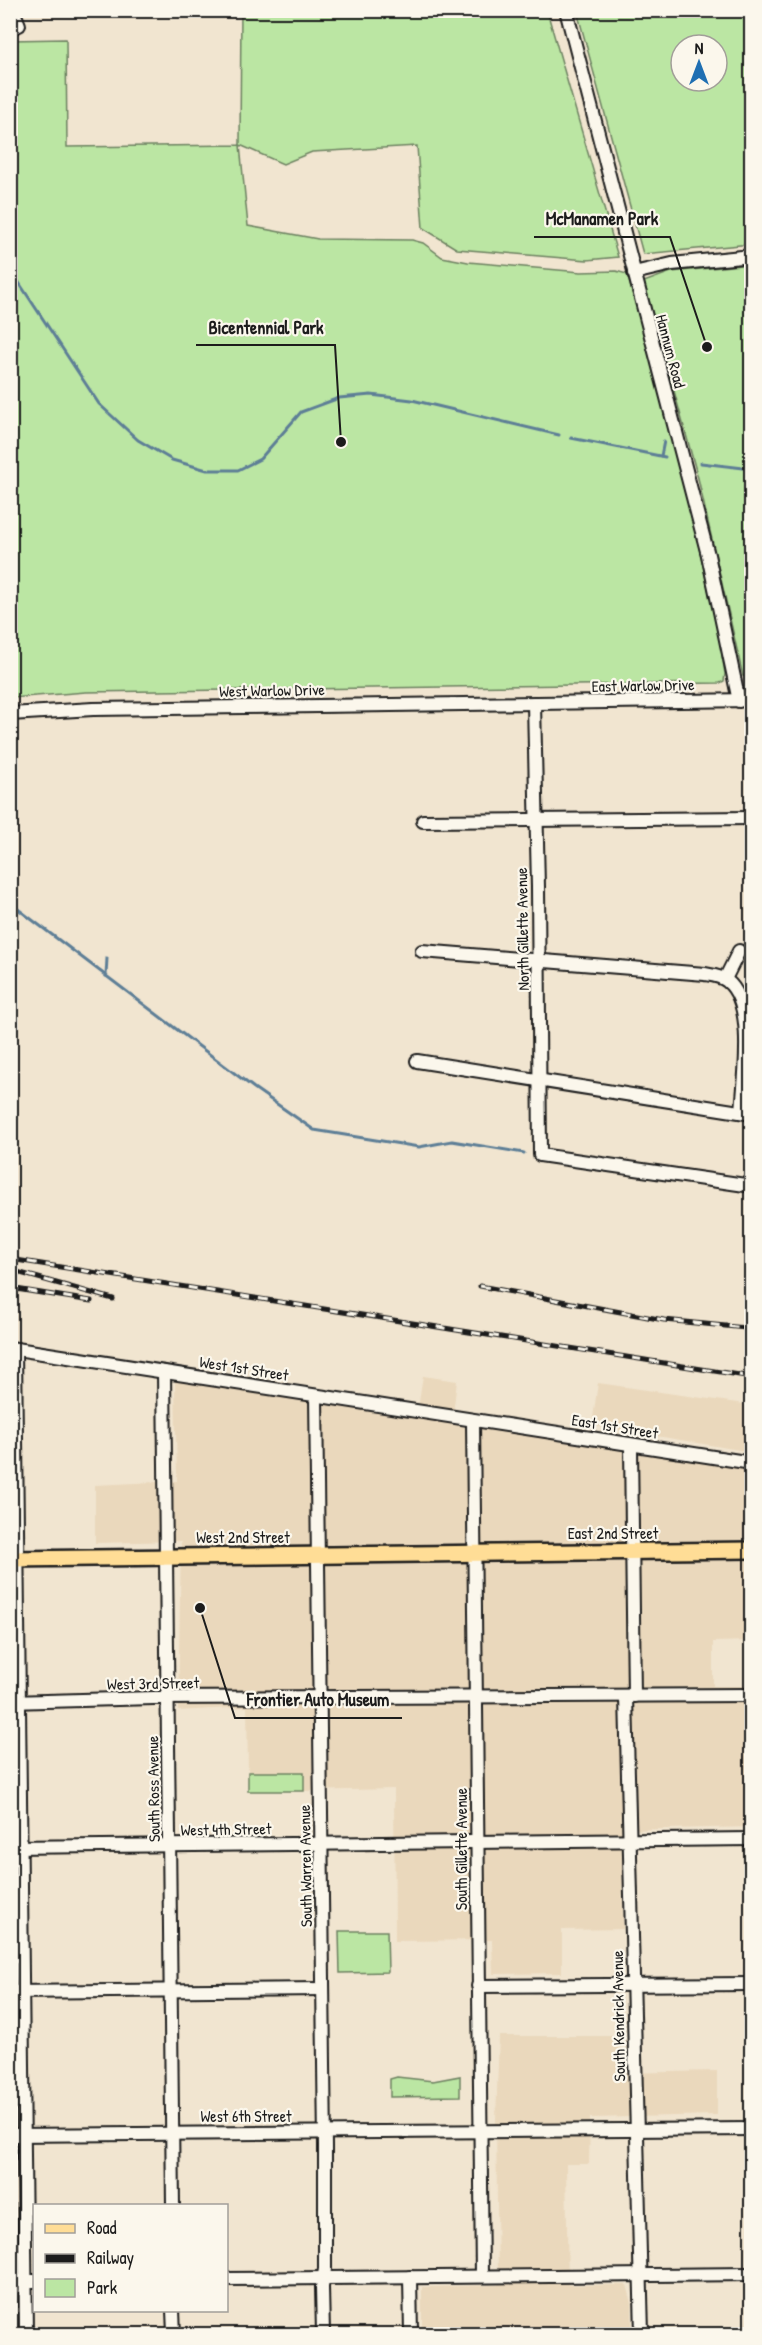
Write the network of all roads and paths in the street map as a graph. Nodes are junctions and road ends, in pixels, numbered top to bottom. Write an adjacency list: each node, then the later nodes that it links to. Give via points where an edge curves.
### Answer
1 (13, 10): 3 (street)
2 (566, 10): 5 (street, Hannum Road)
3 (15, 27)
4 (752, 256): 5 (street, via 672,264)
5 (633, 273): 6 (street, Hannum Road)
6 (745, 701): 7 (street, East Warlow Drive)
7 (534, 703): 8 (street, West Warlow Drive, via 93,709); 10 (street, North Gillette Avenue)
8 (10, 714)
9 (752, 818): 10 (street)
10 (536, 820): 11 (street); 14 (street, North Gillette Avenue)
11 (423, 821)
12 (422, 951): 14 (street)
13 (739, 951): 15 (street)
14 (539, 959): 15 (street); 17 (street, North Gillette Avenue)
15 (725, 979): 18 (street, via 739,995 745,1016)
16 (417, 1061): 17 (street)
17 (539, 1081): 18 (street); 19 (street, North Gillette Avenue, via 540,1155)
18 (747, 1113)
19 (752, 1186)
20 (13, 1348): 21 (street, West 1st Street); 31 (street)
21 (165, 1372): 22 (street, West 1st Street); 30 (street, South Ross Avenue)
22 (316, 1396): 23 (street, West 1st Street); 29 (street, South Warren Avenue)
23 (473, 1421): 24 (street, East 1st Street); 28 (street, South Gillette Avenue)
24 (631, 1446): 25 (street, East 1st Street); 27 (street, South Kendrick Avenue)
25 (752, 1463)
26 (752, 1550): 27 (main road, East 2nd Street)
27 (632, 1551): 28 (main road, East 2nd Street); 33 (street, South Kendrick Avenue)
28 (475, 1553): 29 (main road, West 2nd Street); 35 (street, South Gillette Avenue)
29 (319, 1555): 30 (main road, West 2nd Street); 34 (street, South Warren Avenue)
30 (166, 1556): 31 (main road, West 2nd Street); 36 (street, South Ross Avenue)
31 (14, 1559): 37 (street)
32 (752, 1695): 33 (street, West 3rd Street)
33 (630, 1696): 35 (street, West 3rd Street); 39 (street, South Kendrick Avenue)
34 (319, 1697): 35 (street, West 3rd Street); 36 (street, West 3rd Street); 41 (street, South Warren Avenue)
35 (476, 1697): 40 (street, South Gillette Avenue)
36 (169, 1698): 37 (street, West 3rd Street); 42 (street, South Ross Avenue)
37 (15, 1702): 43 (street)
38 (752, 1839): 39 (street, West 4th Street)
39 (631, 1840): 40 (street, West 4th Street); 45 (street, South Kendrick Avenue)
40 (478, 1842): 41 (street, West 4th Street); 46 (street, South Gillette Avenue)
41 (321, 1844): 42 (street, West 4th Street); 47 (street, South Warren Avenue)
42 (170, 1846): 43 (street, West 4th Street); 48 (street, South Ross Avenue)
43 (16, 1847): 49 (street)
44 (752, 1984): 45 (street)
45 (634, 1985): 46 (street); 50 (street, South Kendrick Avenue)
46 (478, 1986): 52 (street, South Gillette Avenue)
47 (323, 1989): 48 (street); 53 (street, South Warren Avenue)
48 (171, 1990): 49 (street); 54 (street, South Ross Avenue)
49 (16, 1991): 55 (street)
50 (637, 2129): 51 (street, West 6th Street); 52 (street, West 6th Street); 58 (street, South Kendrick Avenue)
51 (752, 2129)
52 (481, 2131): 53 (street, West 6th Street); 59 (street, South Gillette Avenue)
53 (325, 2132): 54 (street, West 6th Street); 61 (street, South Warren Avenue)
54 (172, 2133): 55 (street, West 6th Street); 56 (street, South Ross Avenue)
55 (16, 2135): 64 (street)
56 (173, 2204)
57 (752, 2274): 58 (street)
58 (639, 2275): 59 (street); 70 (street, South Kendrick Avenue)
59 (482, 2276): 60 (street)
60 (410, 2277): 61 (street); 69 (street)
61 (324, 2278): 62 (street); 68 (street, South Warren Avenue)
62 (228, 2279)
63 (10, 2281): 64 (street)
64 (30, 2281): 66 (street)
65 (173, 2312): 67 (street)
66 (26, 2334)
67 (174, 2334)
68 (322, 2334)
69 (411, 2334)
70 (642, 2334)

